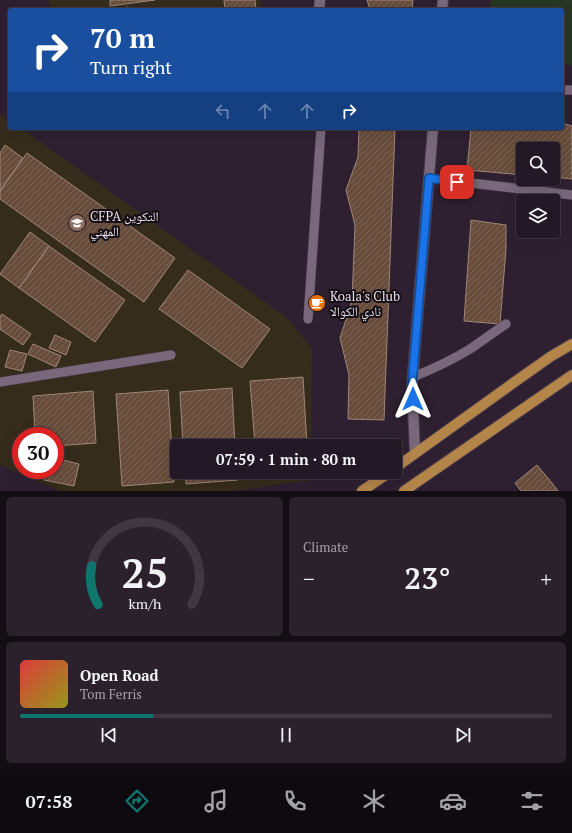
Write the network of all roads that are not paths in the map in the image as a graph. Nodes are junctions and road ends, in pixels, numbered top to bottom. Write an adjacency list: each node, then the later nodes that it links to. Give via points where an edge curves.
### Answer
1 (322, 130): 5 (lane)
2 (433, 130): 3 (street)
3 (429, 178): 4 (lane); 10 (street)
4 (572, 195)
5 (308, 319)
6 (506, 324): 10 (lane, via 471,349)
7 (572, 344): 12 (main road)
8 (171, 355): 11 (lane)
9 (572, 375): 16 (main road)
10 (413, 377): 12 (street)
11 (0, 382)
12 (416, 453): 13 (main road)
13 (402, 463)
14 (380, 479): 15 (main road)
15 (362, 491)
16 (404, 491)

